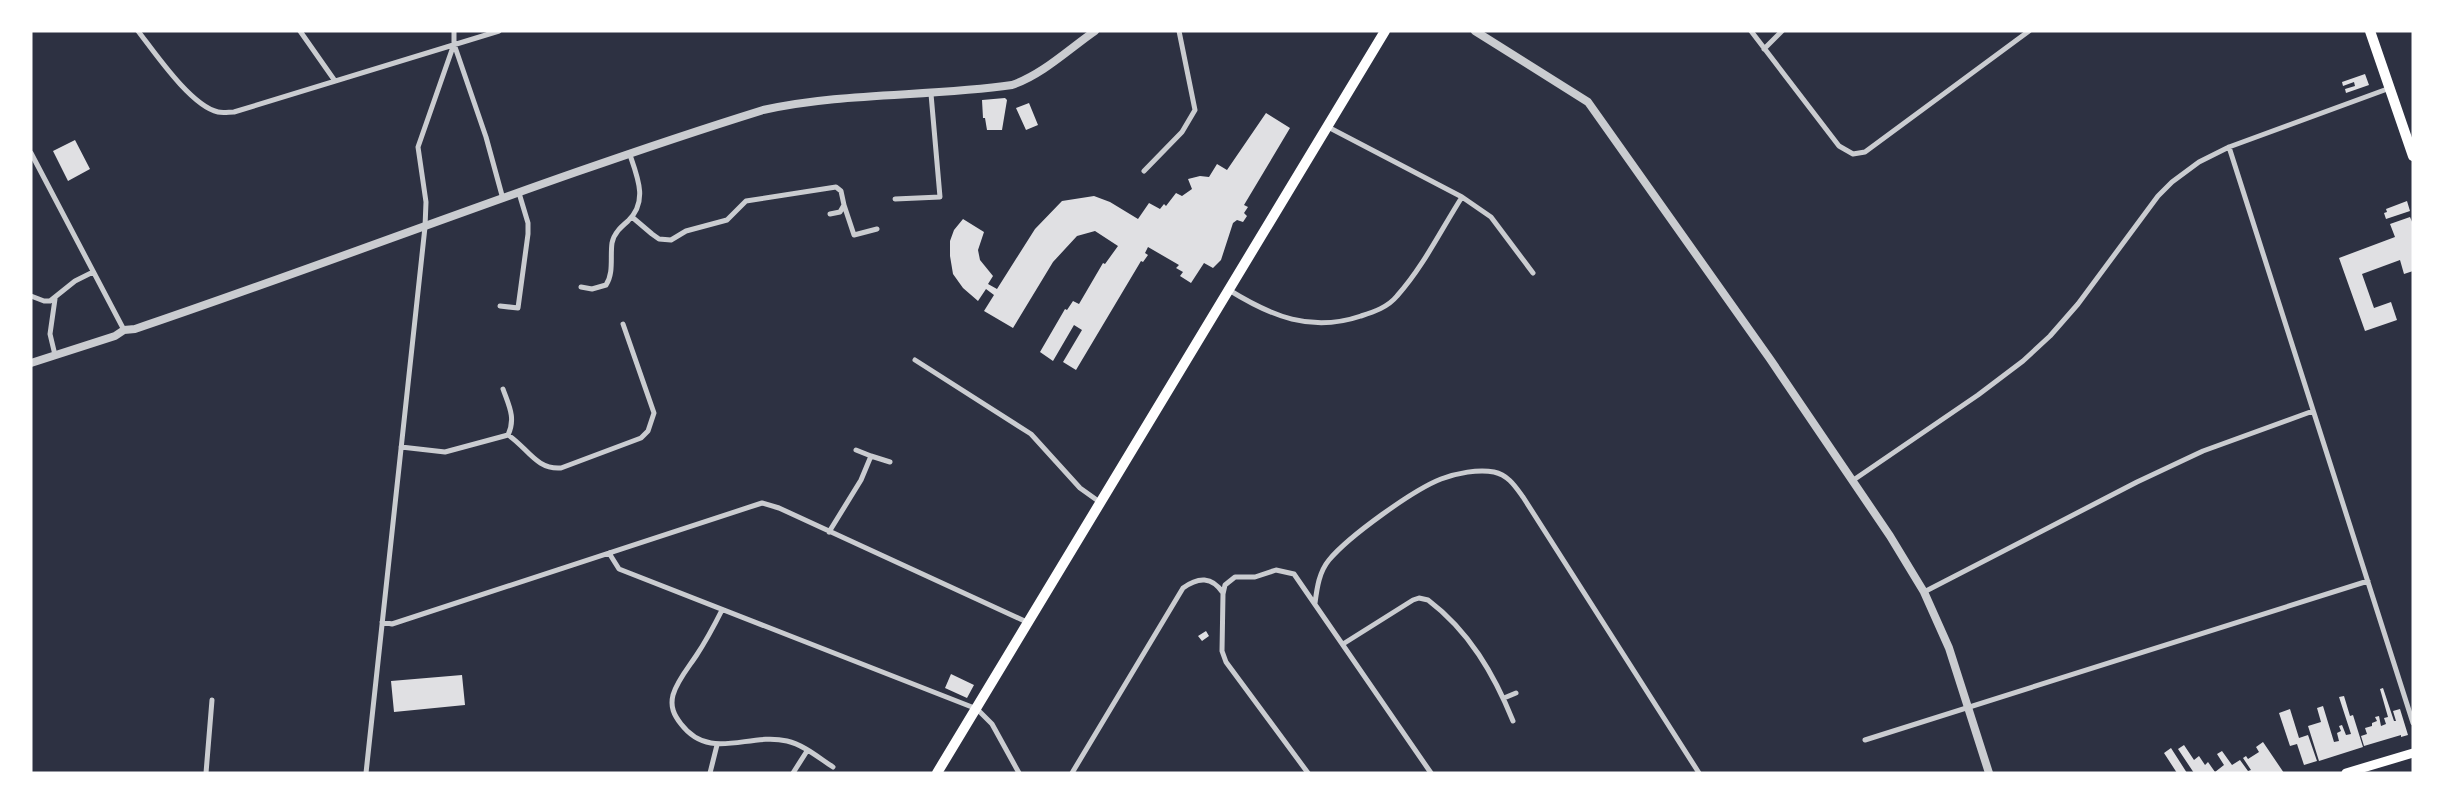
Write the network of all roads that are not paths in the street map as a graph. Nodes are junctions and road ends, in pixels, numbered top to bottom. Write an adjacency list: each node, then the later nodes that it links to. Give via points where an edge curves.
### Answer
1 (138, 31): 15 (street, via 170,73 203,105 218,112 255,107)
2 (300, 31): 15 (street)
3 (454, 31): 13 (street)
4 (499, 31): 13 (street)
5 (1095, 31): 17 (street, via 1020,82)
6 (1180, 31): 23 (street, via 1195,110 1182,132)
7 (1385, 31): 18 (main road)
8 (1475, 31): 52 (street, via 1588,102)
9 (1751, 31): 14 (street)
10 (1782, 31): 14 (street)
11 (2029, 31): 14 (street, via 1865,152 1853,154 1839,146)
12 (2370, 31): 16 (main road)
13 (454, 44): 15 (street); 26 (street); 31 (street, via 418,147 426,202)
14 (1764, 49)
15 (335, 81)
16 (2390, 88): 19 (street); 22 (main road)
17 (931, 94): 21 (street, via 788,104); 27 (street, via 940,197)
18 (1328, 127): 25 (street); 36 (main road)
19 (2229, 147): 46 (street); 52 (street, via 2198,162 2158,196 2078,304 2023,361)
20 (31, 152): 33 (street)
21 (630, 155): 24 (street); 30 (street, via 641,197)
22 (2413, 156)
23 (1144, 171)
24 (519, 193): 26 (street); 39 (street, via 526,212 528,234 518,308)
25 (1462, 197): 34 (street, via 1491,217); 36 (street, via 1410,280 1396,298 1379,310 1347,321 1310,323 1277,316)
26 (503, 199): 31 (street)
27 (895, 199)
28 (844, 205): 29 (street, via 840,212); 30 (street, via 841,192 836,187 754,198 740,205 727,220 686,231 671,240 652,234); 32 (street, via 854,235)
29 (830, 214)
30 (632, 217): 35 (street, via 612,242 610,279 606,285 592,289)
31 (425, 227): 41 (street, via 270,283); 48 (street)
32 (877, 229)
33 (93, 272): 38 (street, via 75,281); 41 (street)
34 (1533, 272)
35 (581, 287)
36 (1229, 290): 53 (main road)
37 (31, 296): 38 (street, via 44,301)
38 (55, 299): 42 (street, via 50,334)
39 (500, 306)
40 (623, 324): 47 (street, via 652,404 652,422 648,431 629,444 561,468 544,467)
41 (124, 330): 42 (street)
42 (55, 356): 44 (street)
43 (916, 360): 53 (street, via 1031,434 1080,488)
44 (31, 363)
45 (503, 389): 47 (street, via 513,421)
46 (2313, 411): 56 (street); 57 (street, via 2203,451)
47 (508, 435): 48 (street, via 446,452)
48 (401, 447): 61 (street)
49 (856, 450): 50 (street)
50 (871, 456): 51 (street); 54 (street, via 861,480)
51 (890, 462)
52 (1852, 481): 57 (street)
53 (1100, 503): 62 (main road)
54 (829, 532): 55 (street, via 762,503); 62 (street)
55 (609, 553): 60 (street, via 619,569); 61 (street, via 392,624)
56 (2368, 581): 67 (street); 70 (street)
57 (1924, 592): 67 (street)
58 (1223, 594): 59 (street, via 1231,579 1282,571 1294,574); 82 (street, via 1210,579 1198,580 1182,588); 83 (street, via 1222,651 1226,662)
59 (1315, 603): 63 (street); 85 (street, via 1318,583 1329,560 1372,523 1441,479 1494,472 1511,481 1523,496)
60 (722, 610): 68 (street); 72 (street, via 676,686 672,705 685,730 697,740)
61 (382, 622): 77 (street)
62 (1029, 623): 68 (main road)
63 (1343, 644): 65 (street, via 1413,600 1428,600 1469,640); 84 (street)
64 (1516, 693): 65 (street)
65 (1504, 698): 69 (street)
66 (212, 700): 76 (street)
67 (1968, 706): 71 (street); 86 (street)
68 (977, 709): 80 (main road); 81 (street, via 992,724)
69 (1513, 721)
70 (2413, 723)
71 (1865, 740)
72 (717, 745): 73 (street, via 773,740 786,741); 78 (street)
73 (807, 751): 75 (street); 79 (street)
74 (2413, 753): 87 (main road)
75 (833, 767)
76 (206, 773)
77 (366, 773)
78 (710, 773)
79 (793, 773)
80 (937, 773)
81 (1019, 773)
82 (1072, 773)
83 (1308, 773)
84 (1431, 773)
85 (1699, 773)
86 (1989, 773)
87 (2346, 773)

